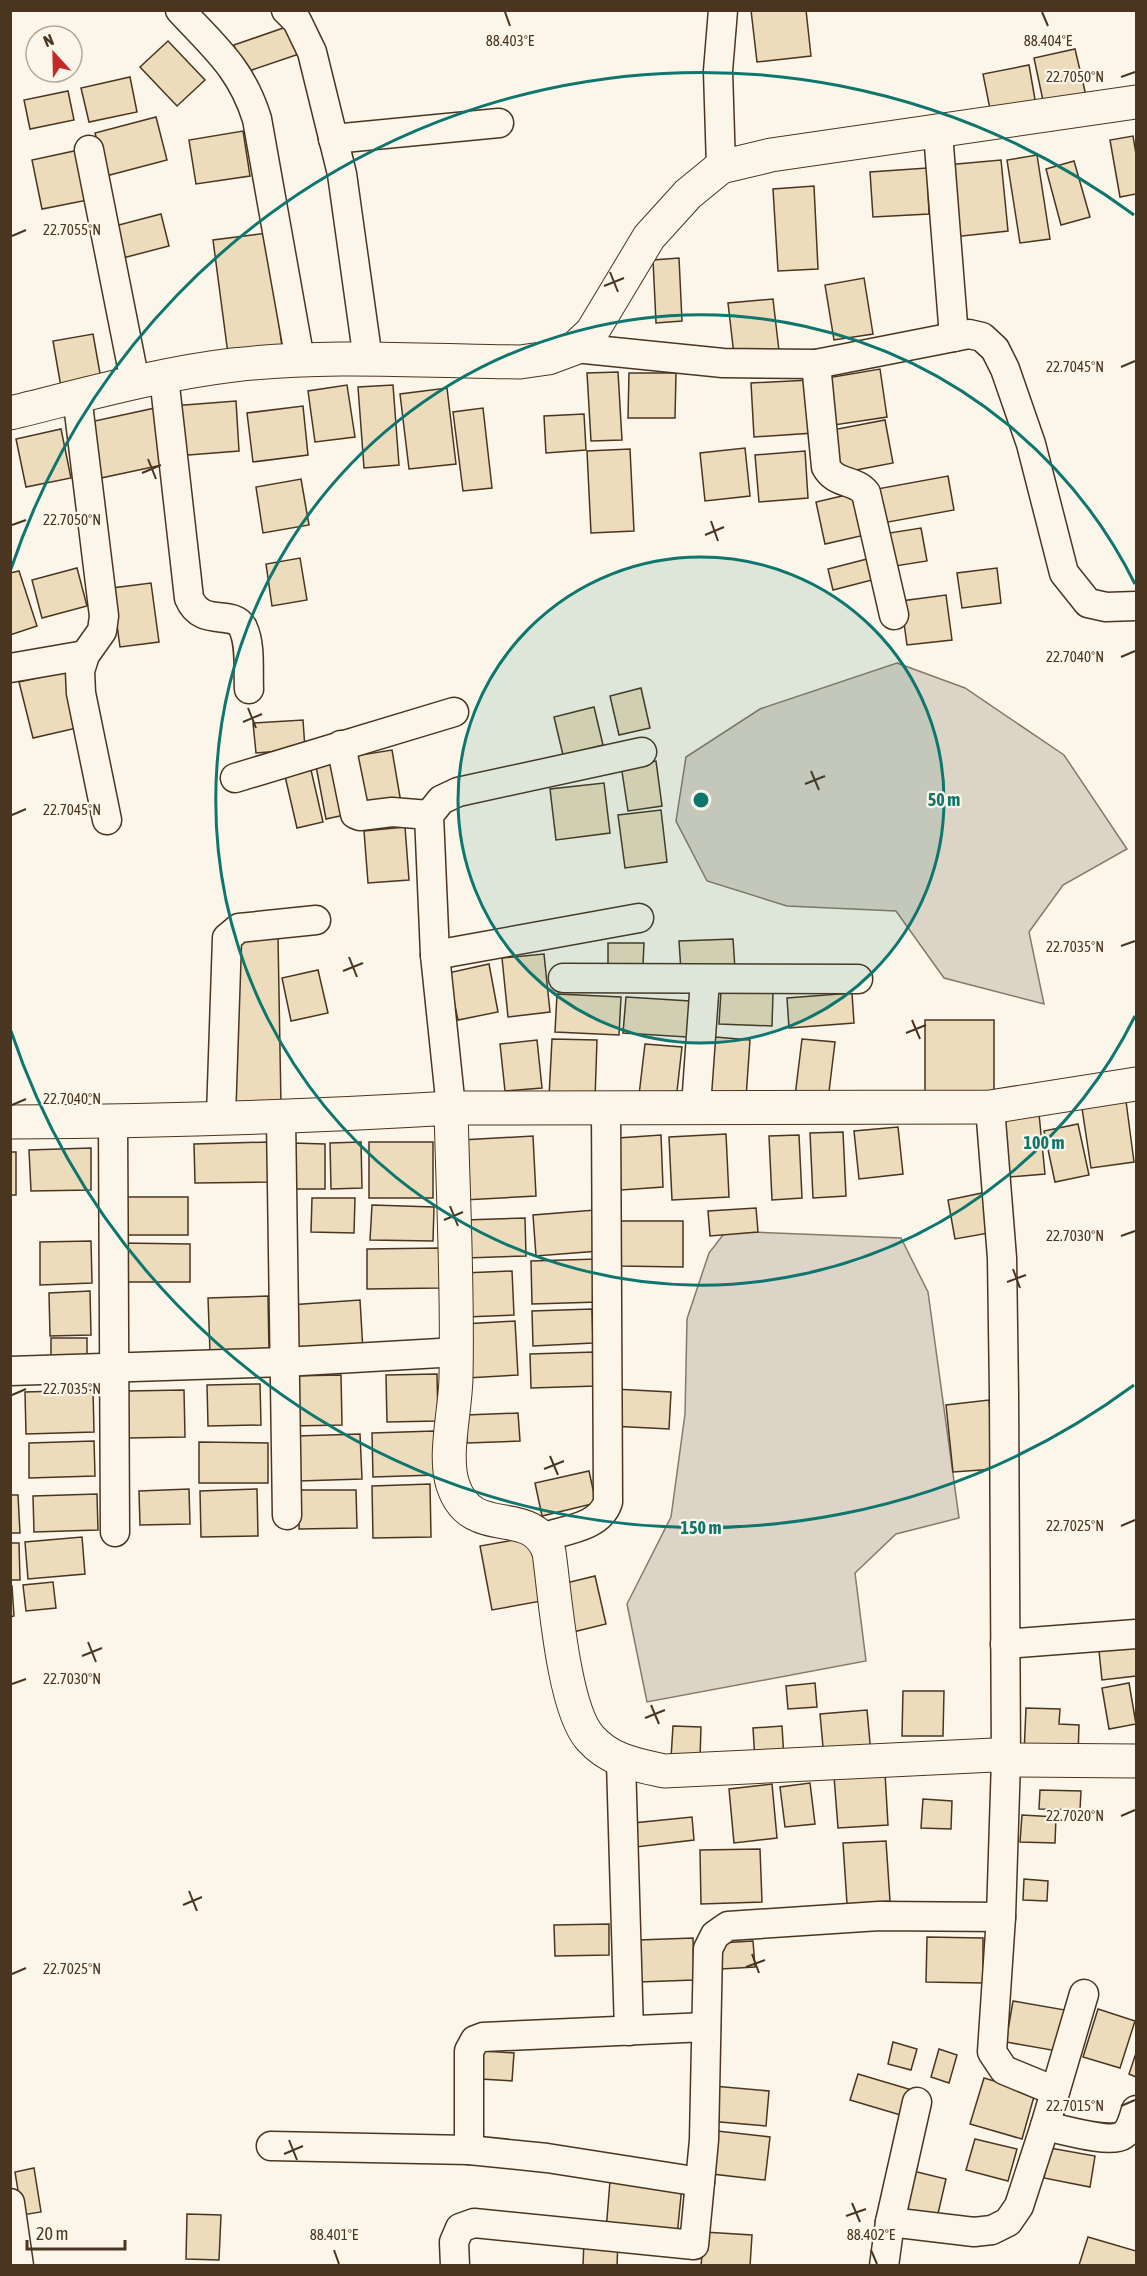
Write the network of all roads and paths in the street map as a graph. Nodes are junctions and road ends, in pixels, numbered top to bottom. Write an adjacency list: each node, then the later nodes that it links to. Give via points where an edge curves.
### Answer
1 (180, 10): 12 (street, via 236,70 251,100)
2 (286, 10): 7 (street, via 297,21 312,52)
3 (723, 10): 9 (street, via 718,71)
4 (1137, 102): 6 (street)
5 (498, 123): 7 (street)
6 (938, 133): 9 (street, via 771,155); 10 (street)
7 (333, 139): 13 (street, via 346,189)
8 (89, 150): 15 (street)
9 (721, 167): 11 (street, via 688,194 649,237 592,332)
10 (954, 337): 14 (street); 18 (street, via 982,337 995,349 1005,369 1031,444 1064,573 1074,589 1088,603)
11 (575, 348): 13 (street, via 548,358 520,362); 14 (street, via 723,363)
12 (300, 360): 13 (street); 15 (street, via 233,365)
13 (368, 360)
14 (816, 364): 19 (street, via 826,467 836,480 861,487 866,493)
15 (149, 380): 16 (street); 22 (street, via 189,598 199,613 234,620 242,626)
16 (77, 396): 17 (street); 20 (street, via 104,616 102,631)
17 (10, 413)
18 (1137, 606)
19 (894, 615)
20 (86, 655): 21 (street); 28 (street, via 80,670 81,693)
21 (10, 668)
22 (249, 689)
23 (454, 712): 24 (street)
24 (341, 745): 26 (street); 27 (street, via 356,814)
25 (642, 752): 27 (street, via 458,792 441,800)
26 (235, 778)
27 (429, 815): 31 (street)
28 (106, 820)
29 (639, 918): 31 (street)
30 (316, 920): 40 (street, via 239,928 227,938)
31 (435, 955): 39 (street)
32 (563, 978): 34 (street)
33 (858, 979): 34 (street)
34 (705, 980): 37 (street)
35 (1137, 1084): 38 (street)
36 (606, 1107): 37 (street); 39 (street); 50 (street, via 608,1502 600,1517)
37 (696, 1107): 38 (street)
38 (990, 1107): 52 (street, via 1002,1258)
39 (451, 1108): 41 (street); 44 (street)
40 (221, 1116): 41 (street); 42 (street)
41 (281, 1119): 45 (street)
42 (113, 1121): 43 (street); 46 (street)
43 (10, 1122)
44 (457, 1352): 45 (street); 50 (street, via 449,1465 453,1485 466,1509 484,1518 531,1528)
45 (284, 1362): 46 (street); 48 (street)
46 (113, 1368): 47 (street); 49 (street)
47 (10, 1371)
48 (287, 1515)
49 (115, 1532)
50 (543, 1537): 55 (street, via 549,1552 570,1696 590,1738)
51 (1137, 1634): 52 (street)
52 (1005, 1644): 53 (street)
53 (1006, 1760): 54 (street); 55 (street, via 994,1755 664,1771); 56 (street)
54 (1137, 1761)
55 (621, 1762): 59 (street)
56 (1001, 1917): 58 (street, via 879,1916 728,1926 715,1935 708,1949); 60 (street, via 992,2052 1004,2070)
57 (1084, 1994): 60 (street)
58 (706, 2027): 59 (street); 66 (street)
59 (629, 2031): 65 (street, via 475,2040 469,2051)
60 (1055, 2091): 63 (street)
61 (917, 2102): 68 (street)
62 (1137, 2110): 63 (street, via 1122,2137 1111,2139)
63 (1045, 2126): 68 (street, via 1019,2206 1008,2222 974,2232)
64 (271, 2146): 65 (street)
65 (468, 2150): 66 (street)
66 (700, 2182): 70 (street)
67 (10, 2203): 69 (street)
68 (890, 2222): 72 (street)
69 (15, 2255)
70 (693, 2255): 71 (street, via 474,2223 460,2228 454,2242)
71 (454, 2265)
72 (884, 2265)

